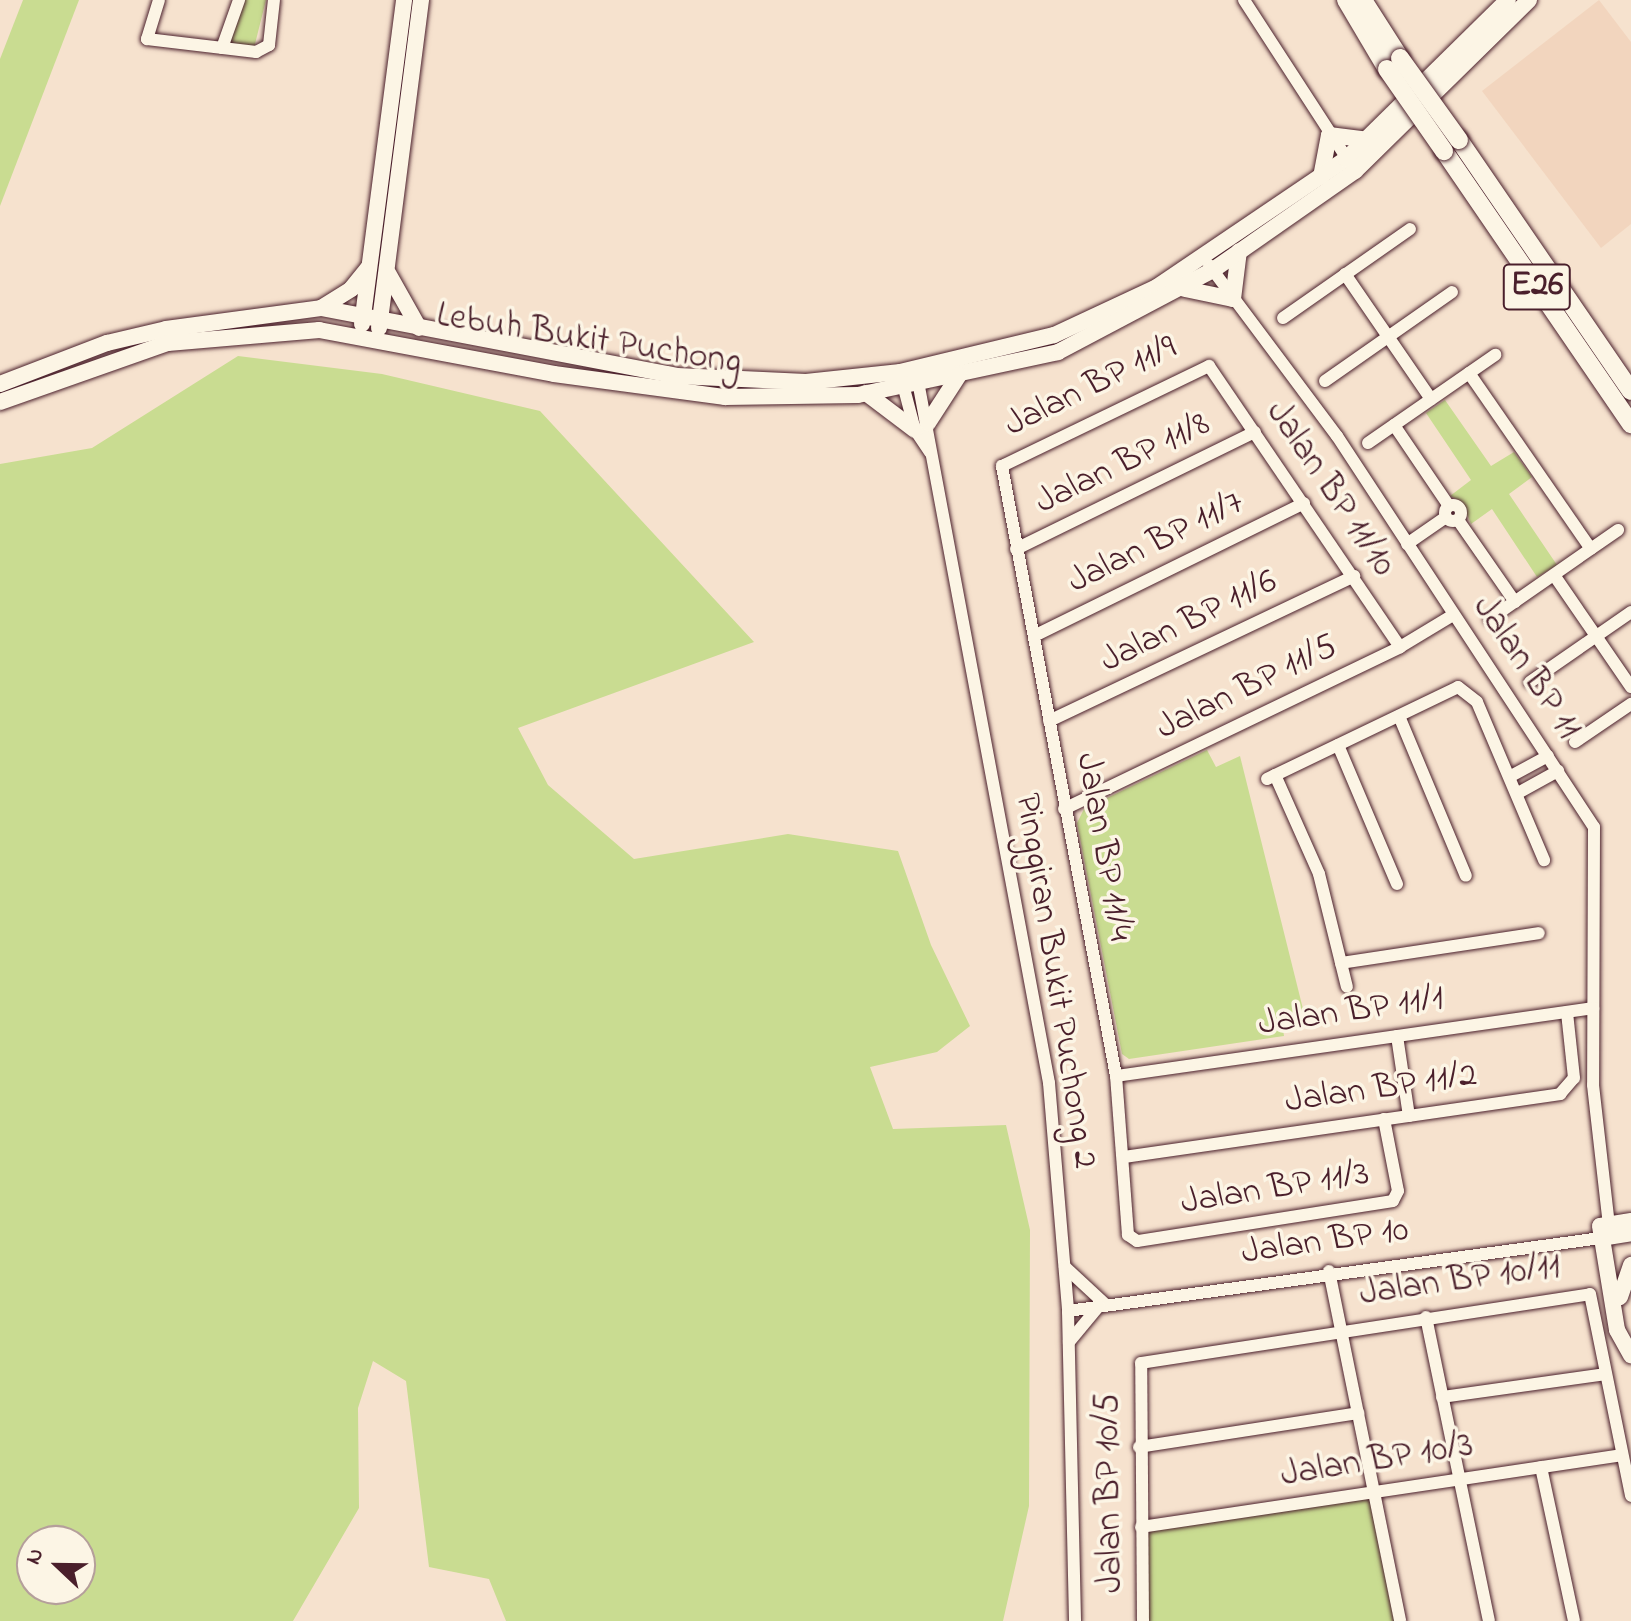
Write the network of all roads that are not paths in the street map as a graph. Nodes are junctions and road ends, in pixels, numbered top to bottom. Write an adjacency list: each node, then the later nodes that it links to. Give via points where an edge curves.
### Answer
1 (159, 0): 11 (street, via 147,39)
2 (239, 0): 11 (street)
3 (274, 0): 11 (street, via 266,49)
4 (404, 0): 13 (main road)
5 (421, 0): 14 (main road)
6 (1244, 0): 15 (street)
7 (1346, 0): 12 (highway, E26)
8 (1363, 0): 12 (highway, E26)
9 (1508, 0): 16 (main road, Lebuh Bukit Puchong)
10 (1529, 0): 18 (main road, Lebuh Bukit Puchong)
11 (222, 48)
12 (1394, 63): 17 (highway, E26, bridge)
13 (393, 82): 14 (main road); 23 (main road)
14 (411, 83): 23 (main road)
15 (1329, 135): 16 (main road); 18 (street); 19 (main road)
16 (1367, 140): 18 (main road, Lebuh Bukit Puchong)
17 (1451, 145): 43 (highway, E26); 47 (highway, E26)
18 (1350, 165): 19 (main road, Lebuh Bukit Puchong); 21 (main road, Lebuh Bukit Puchong)
19 (1321, 177): 22 (main road, Lebuh Bukit Puchong)
20 (1410, 229): 25 (street)
21 (1239, 251): 24 (main road, Lebuh Bukit Puchong); 28 (main road)
22 (1202, 256): 24 (street, Jalan BP 11); 40 (main road, Lebuh Bukit Puchong, via 1145,293 1054,335)
23 (378, 266): 29 (main road); 30 (main road); 32 (main road)
24 (1213, 270): 26 (main road, Lebuh Bukit Puchong); 28 (street, Jalan BP 11)
25 (1345, 274): 31 (street); 35 (street)
26 (1181, 290): 28 (main road); 39 (main road, Lebuh Bukit Puchong, via 1058,352)
27 (1452, 292): 35 (street)
28 (1233, 299): 56 (street, Jalan BP 11, via 1337,436)
29 (321, 308): 30 (main road, Lebuh Bukit Puchong); 33 (main road, Lebuh Bukit Puchong)
30 (372, 317): 32 (main road, Lebuh Bukit Puchong); 34 (main road)
31 (1283, 318)
32 (419, 328): 40 (main road, Lebuh Bukit Puchong, via 677,376 806,382)
33 (167, 336): 34 (main road, Lebuh Bukit Puchong); 42 (main road, Lebuh Bukit Puchong, via 107,343); 46 (main road, Lebuh Bukit Puchong)
34 (369, 336): 44 (main road, Lebuh Bukit Puchong, via 678,394 809,399)
35 (1388, 337): 41 (street); 45 (street)
36 (1495, 355): 38 (street)
37 (1209, 366): 50 (street, Jalan BP 11/10); 52 (street, Jalan BP 11/9)
38 (1469, 373): 45 (street); 58 (street)
39 (959, 375): 40 (main road, Lebuh Bukit Puchong); 49 (main road)
40 (909, 378): 44 (main road, Lebuh Bukit Puchong); 49 (street, Pinggiran Bukit Puchong 2)
41 (1325, 381)
42 (0, 384)
43 (1631, 391)
44 (865, 393): 49 (main road)
45 (1431, 399): 48 (street)
46 (0, 402)
47 (1631, 424)
48 (1394, 425): 51 (street); 54 (street)
49 (922, 426): 98 (street, Pinggiran Bukit Puchong 2, via 1049,1083)
50 (1255, 432): 53 (street, Jalan BP 11/10); 57 (street, Jalan BP 11/8)
51 (1368, 443)
52 (1002, 466): 57 (street, Jalan BP 11/4)
53 (1304, 503): 60 (street, Jalan BP 11/10); 65 (street, Jalan BP 11/7)
54 (1451, 514): 56 (street); 61 (street)
55 (1618, 530): 58 (street)
56 (1407, 544): 63 (street, Jalan BP 11)
57 (1016, 549): 65 (street, Jalan BP 11/4)
58 (1591, 549): 59 (street)
59 (1554, 575): 61 (street); 66 (street)
60 (1354, 576): 67 (street, Jalan BP 11/10); 72 (street, Jalan BP 11/6)
61 (1515, 602): 64 (street)
62 (1631, 612): 66 (street)
63 (1453, 615): 67 (street, Jalan BP 11/5); 75 (street, Jalan BP 11)
64 (1490, 619)
65 (1034, 636): 72 (street, Jalan BP 11/4)
66 (1596, 636): 68 (street); 69 (street)
67 (1400, 647): 79 (street, Jalan BP 11/5)
68 (1530, 682)
69 (1631, 687)
70 (1631, 704): 73 (street)
71 (1399, 716): 74 (street); 77 (street, via 1458,687 1477,702); 81 (street)
72 (1049, 721): 79 (street, Jalan BP 11/4)
73 (1575, 742)
74 (1338, 745): 82 (street); 84 (street, via 1271,777 1319,874)
75 (1548, 756): 76 (street, Jalan BP 11); 77 (street)
76 (1558, 771): 78 (street); 86 (street, Jalan BP 11, via 1586,812 1597,843)
77 (1511, 776): 78 (street)
78 (1518, 793): 80 (street)
79 (1064, 809): 89 (street, Jalan BP 11/4)
80 (1544, 860)
81 (1466, 876)
82 (1397, 884)
83 (1539, 933): 84 (street)
84 (1341, 963): 85 (street)
85 (1347, 987)
86 (1593, 1008): 87 (street, Jalan BP 11/1); 94 (street, Jalan BP 11)
87 (1567, 1012): 88 (street, Jalan BP 11/1); 90 (street, Jalan BP 11/2, via 1574,1078 1560,1094)
88 (1397, 1036): 89 (street, Jalan BP 11/1); 90 (street)
89 (1116, 1076): 92 (street, Jalan BP 11/4)
90 (1409, 1116): 91 (street, Jalan BP 11/2)
91 (1384, 1119): 92 (street, Jalan BP 11/2); 96 (street, Jalan BP 11/3, via 1398,1191 1393,1201)
92 (1124, 1157): 96 (street, Jalan BP 11/4)
93 (1631, 1221): 94 (main road)
94 (1602, 1232): 95 (main road); 99 (street, Jalan BP 10); 100 (main road); 107 (main road, via 1617,1330)
95 (1631, 1233)
96 (1132, 1239)
97 (1631, 1265): 100 (main road)
98 (1065, 1267): 101 (street); 102 (street, Pinggiran Bukit Puchong 2)
99 (1329, 1271): 101 (street, Jalan BP 10); 104 (street)
100 (1620, 1297): 105 (main road)
101 (1103, 1306): 102 (street, Jalan BP 10); 106 (street)
102 (1068, 1311): 106 (street, Pinggiran Bukit Puchong 2)
103 (1426, 1317): 104 (street, Jalan BP 10/11); 109 (street, Jalan BP 10/11, via 1587,1293); 110 (street)
104 (1342, 1329): 108 (street, Jalan BP 10/11); 111 (street)
105 (1631, 1338)
106 (1069, 1342): 119 (street, Pinggiran Bukit Puchong 2)
107 (1631, 1355)
108 (1139, 1365): 112 (street, Jalan BP 10/5)
109 (1605, 1374): 110 (street); 113 (street)
110 (1442, 1397): 115 (street)
111 (1358, 1413): 112 (street, Jalan BP 10/3); 116 (street)
112 (1139, 1447): 118 (street, Jalan BP 10/5)
113 (1622, 1455): 114 (street, Jalan BP 10/3); 117 (street)
114 (1541, 1467): 115 (street, Jalan BP 10/3); 124 (street)
115 (1459, 1480): 116 (street, Jalan BP 10/3); 123 (street)
116 (1374, 1492): 118 (street, Jalan BP 10/3); 122 (street)
117 (1631, 1496)
118 (1141, 1527): 121 (street, Jalan BP 10/5)
119 (1074, 1615): 120 (street)
120 (1081, 1621)
121 (1143, 1621)
122 (1400, 1621)
123 (1489, 1621)
124 (1574, 1621)

